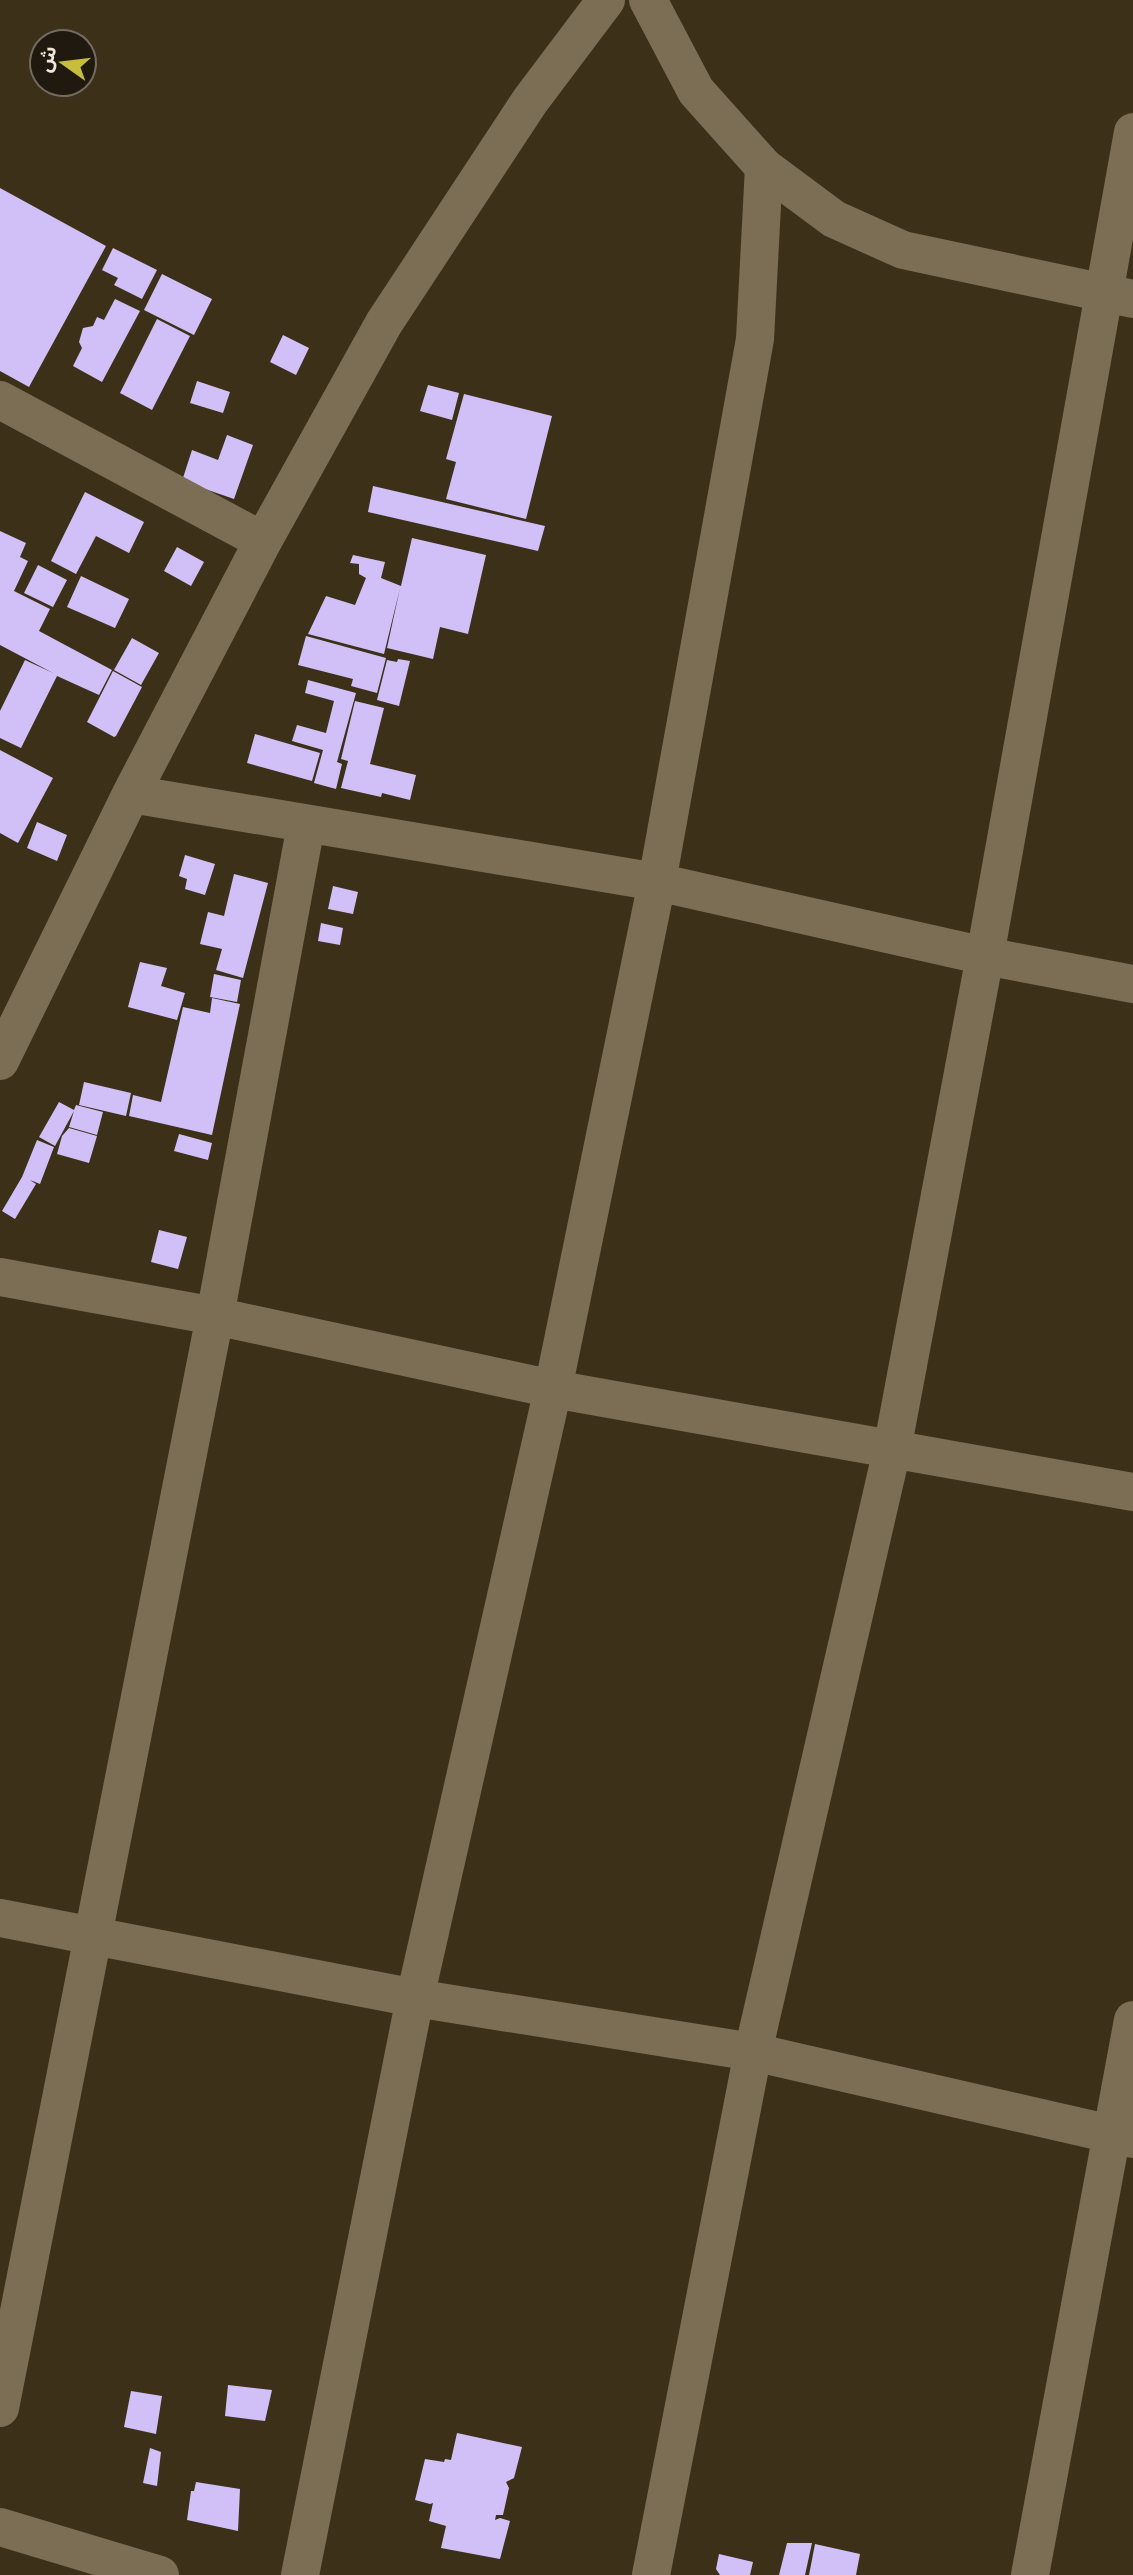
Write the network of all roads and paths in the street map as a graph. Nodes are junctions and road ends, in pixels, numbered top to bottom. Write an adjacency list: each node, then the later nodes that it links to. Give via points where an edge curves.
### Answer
1 (606, 0): 7 (street, via 530,101 384,323)
2 (648, 0): 4 (street, via 696,91)
3 (1133, 132): 5 (street)
4 (764, 167): 5 (street, via 834,219 903,250); 10 (street, via 755,339)
5 (1118, 297): 11 (street)
6 (0, 400): 7 (street)
7 (263, 541): 8 (street)
8 (131, 794): 9 (street); 13 (street)
9 (306, 825): 10 (street); 15 (street)
10 (657, 882): 11 (street); 16 (street)
11 (985, 956): 12 (street); 17 (street)
12 (1133, 984)
13 (1, 1057)
14 (0, 1277): 15 (street)
15 (215, 1316): 16 (street); 20 (street)
16 (553, 1389): 17 (street); 21 (street)
17 (891, 1450): 18 (street); 23 (street)
18 (1133, 1492)
19 (0, 1918): 20 (street)
20 (94, 1935): 21 (street); 25 (street)
21 (415, 1998): 23 (street); 28 (street)
22 (1133, 2020): 24 (street)
23 (753, 2052): 24 (street); 29 (street)
24 (1122, 2137): 30 (street)
25 (0, 2407)
26 (0, 2527): 27 (street)
27 (160, 2575)
28 (300, 2575)
29 (651, 2575)
30 (1030, 2575)

